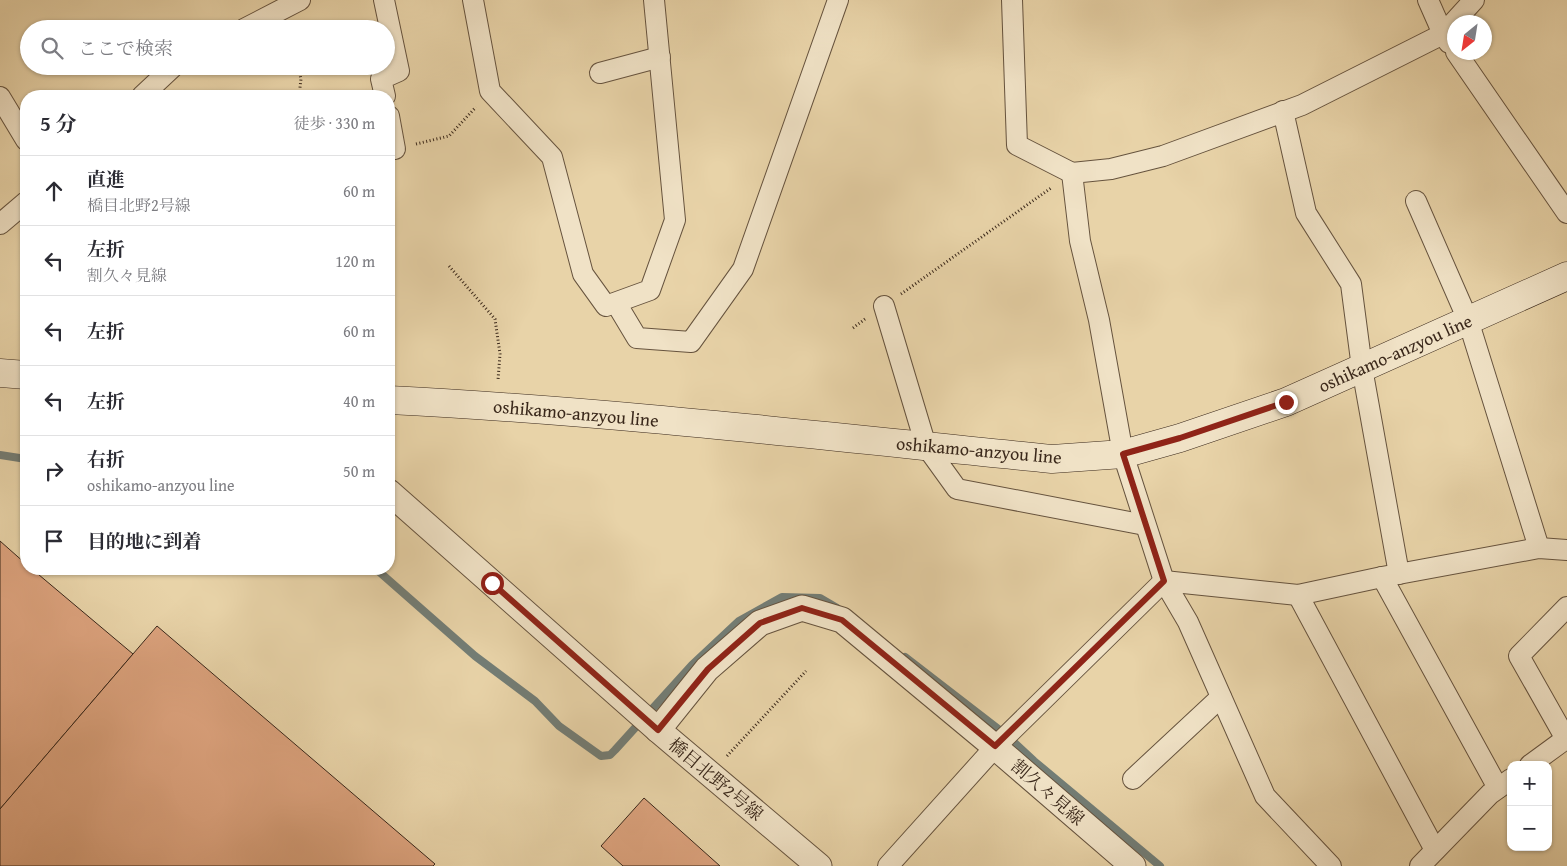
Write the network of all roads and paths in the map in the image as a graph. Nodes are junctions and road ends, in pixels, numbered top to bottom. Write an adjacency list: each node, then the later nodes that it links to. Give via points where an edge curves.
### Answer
1 (300, 0): 9 (street)
2 (384, 0): 10 (street)
3 (654, 0): 14 (street)
4 (838, 0): 37 (street, via 743,269 691,342 637,338)
5 (1012, 0): 30 (street, via 1017,145)
6 (1428, 0): 11 (street)
7 (1474, 0): 11 (street)
8 (476, 1): 24 (street)
9 (261, 20)
10 (388, 20)
11 (1443, 34): 12 (street); 26 (street, via 1302,105)
12 (1447, 40)
13 (395, 52): 16 (street, via 399,71)
14 (660, 56): 17 (street); 37 (street, via 675,220 650,290)
15 (1461, 60): 33 (street)
16 (395, 73)
17 (600, 73)
18 (164, 75): 21 (street)
19 (300, 75): 22 (path)
20 (390, 75): 23 (street, via 381,79)
21 (148, 90)
22 (300, 90)
23 (384, 90)
24 (490, 91): 29 (path, via 449,136); 37 (street, via 552,157 584,274 606,306)
25 (0, 97): 27 (street)
26 (1283, 111): 30 (street, via 1163,156 1111,169); 41 (street, via 1306,213 1350,284)
27 (20, 130)
28 (395, 145): 29 (street)
29 (396, 150)
30 (1072, 173): 38 (path); 47 (street, via 1080,241)
31 (1416, 201): 39 (street)
32 (20, 207): 34 (street)
33 (1567, 213)
34 (0, 224)
35 (449, 266): 45 (path, via 495,319 500,354)
36 (1567, 276): 39 (main road, oshikamo-anzyou line)
37 (616, 302)
38 (884, 306): 40 (path); 46 (street)
39 (1468, 320): 41 (main road, oshikamo-anzyou line); 50 (street)
40 (853, 328)
41 (1362, 368): 47 (main road, oshikamo-anzyou line, via 1286,402); 52 (street)
42 (0, 373): 43 (main road)
43 (20, 375)
44 (395, 400): 45 (main road, oshikamo-anzyou line)
45 (495, 405): 46 (main road, oshikamo-anzyou line)
46 (926, 446): 47 (main road, oshikamo-anzyou line, via 1052,458); 49 (street, via 957,489)
47 (1123, 454): 49 (street)
48 (395, 497): 58 (street, 橋目北野2号線)
49 (1145, 525): 53 (street)
50 (1539, 548): 51 (street); 52 (street)
51 (1567, 550)
52 (1391, 575): 54 (street); 64 (street)
53 (1164, 581): 54 (street); 57 (street, via 1188,622); 60 (street)
54 (1298, 595): 65 (street)
55 (1567, 607): 59 (street, via 1519,656)
56 (806, 671): 62 (path)
57 (1221, 697): 63 (street); 69 (street, via 1265,796)
58 (658, 730): 60 (street, 割久々見線, via 708,669 760,623 802,608 842,620); 66 (street, 橋目北野2号線)
59 (1567, 739): 61 (street)
60 (995, 746): 67 (street); 68 (street, 割久々見線)
61 (1536, 761)
62 (721, 762)
63 (1133, 779)
64 (1504, 783): 65 (street)
65 (1435, 850): 70 (street)
66 (819, 866)
67 (888, 866)
68 (1133, 866)
69 (1331, 866)
70 (1420, 866)

